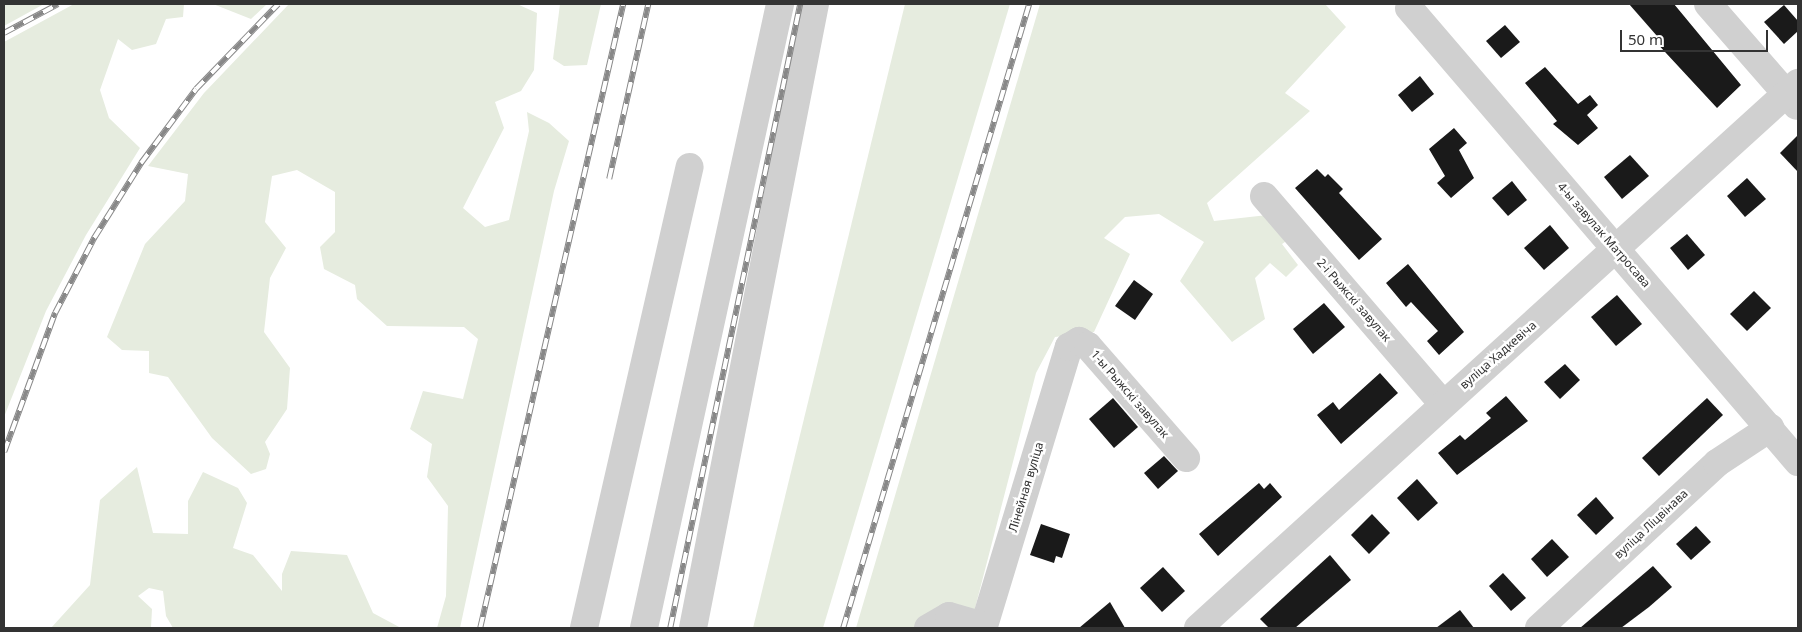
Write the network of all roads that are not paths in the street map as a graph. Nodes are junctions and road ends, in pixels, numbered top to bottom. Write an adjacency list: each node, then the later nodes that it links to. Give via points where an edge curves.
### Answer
1 (780, 4): 16 (street)
2 (815, 4): 17 (street)
3 (1708, 4): 5 (street)
4 (1408, 8): 8 (street, 4-ы завулак Матросава)
5 (1794, 94): 8 (street, вуліца Хадкевіча)
6 (690, 167): 15 (street)
7 (1264, 196): 10 (street, 2-і Рыжскі завулак)
8 (1617, 251): 10 (street, вуліца Хадкевіча); 11 (street, 4-ы завулак Матросава)
9 (1069, 348): 12 (street, 1-ы Рыжскі завулак, via 1079,341 1088,346); 14 (street, Лінейная вуліца)
10 (1443, 404): 19 (street, вуліца Хадкевіча)
11 (1770, 428): 13 (street, 4-ы завулак Матросава); 20 (street, вуліца Ліцвінава, via 1717,463)
12 (1186, 458)
13 (1798, 462)
14 (984, 627): 18 (street, via 949,616)
15 (584, 628)
16 (644, 628)
17 (693, 628)
18 (928, 628)
19 (1198, 628)
20 (1539, 628)

